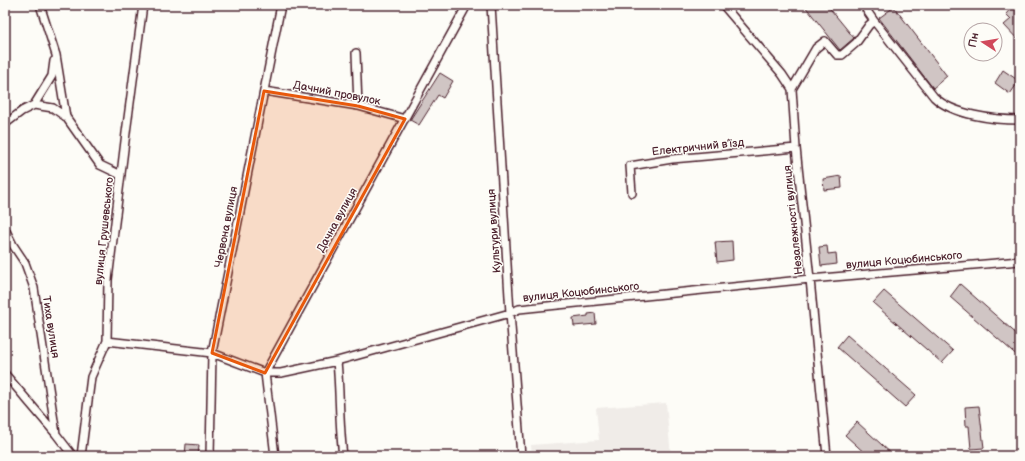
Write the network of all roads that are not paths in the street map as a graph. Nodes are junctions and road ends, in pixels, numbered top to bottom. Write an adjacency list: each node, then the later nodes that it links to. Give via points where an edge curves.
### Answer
1 (40, 5): 10 (street)
2 (143, 5): 20 (street, вулиця Грушевського)
3 (281, 5): 11 (street, Червона вулиця)
4 (467, 5): 16 (street, Дачна вулиця)
5 (491, 5): 25 (street, Культури вулиця)
6 (723, 5): 12 (street, Незалежності вулиця, via 782,74)
7 (863, 5): 8 (street)
8 (874, 21): 12 (street, via 842,55 837,55 824,41 816,48); 17 (street, via 941,104 987,118)
9 (356, 53): 14 (street)
10 (56, 55): 13 (street, via 52,76); 15 (street)
11 (264, 90): 14 (street, Дачний провулок); 27 (street, Червона вулиця)
12 (792, 90): 19 (street, Незалежності вулиця)
13 (34, 105): 15 (street, via 53,108); 18 (street)
14 (358, 106): 16 (street, Дачний провулок)
15 (66, 117): 20 (street, via 100,165)
16 (405, 119): 29 (street, Дачна вулиця)
17 (1020, 120)
18 (5, 124)
19 (796, 148): 21 (street, Електричний в’їзд, via 672,159 630,166); 24 (street, Незалежності вулиця)
20 (121, 175): 26 (street, вулиця Грушевського, via 108,280)
21 (632, 193)
22 (5, 229): 31 (street, Тиха вулиця, via 25,263 34,288)
23 (1020, 261): 24 (street, вулиця Коцюбинського)
24 (810, 279): 25 (street, вулиця Коцюбинського, via 531,307); 38 (street, Незалежності вулиця)
25 (510, 313): 28 (street, вулиця Коцюбинського); 37 (street, Культури вулиця)
26 (107, 341): 27 (street, вулиця Коцюбинського); 33 (street, вулиця Грушевського, via 91,377)
27 (212, 353): 29 (street, вулиця Коцюбинського); 34 (street, Червона вулиця)
28 (337, 360): 29 (street, вулиця Коцюбинського, via 281,373); 36 (street)
29 (265, 373): 35 (street)
30 (5, 374): 31 (street)
31 (56, 434): 32 (street)
32 (73, 456)
33 (81, 456)
34 (210, 456)
35 (275, 456)
36 (343, 456)
37 (521, 456)
38 (827, 456)

